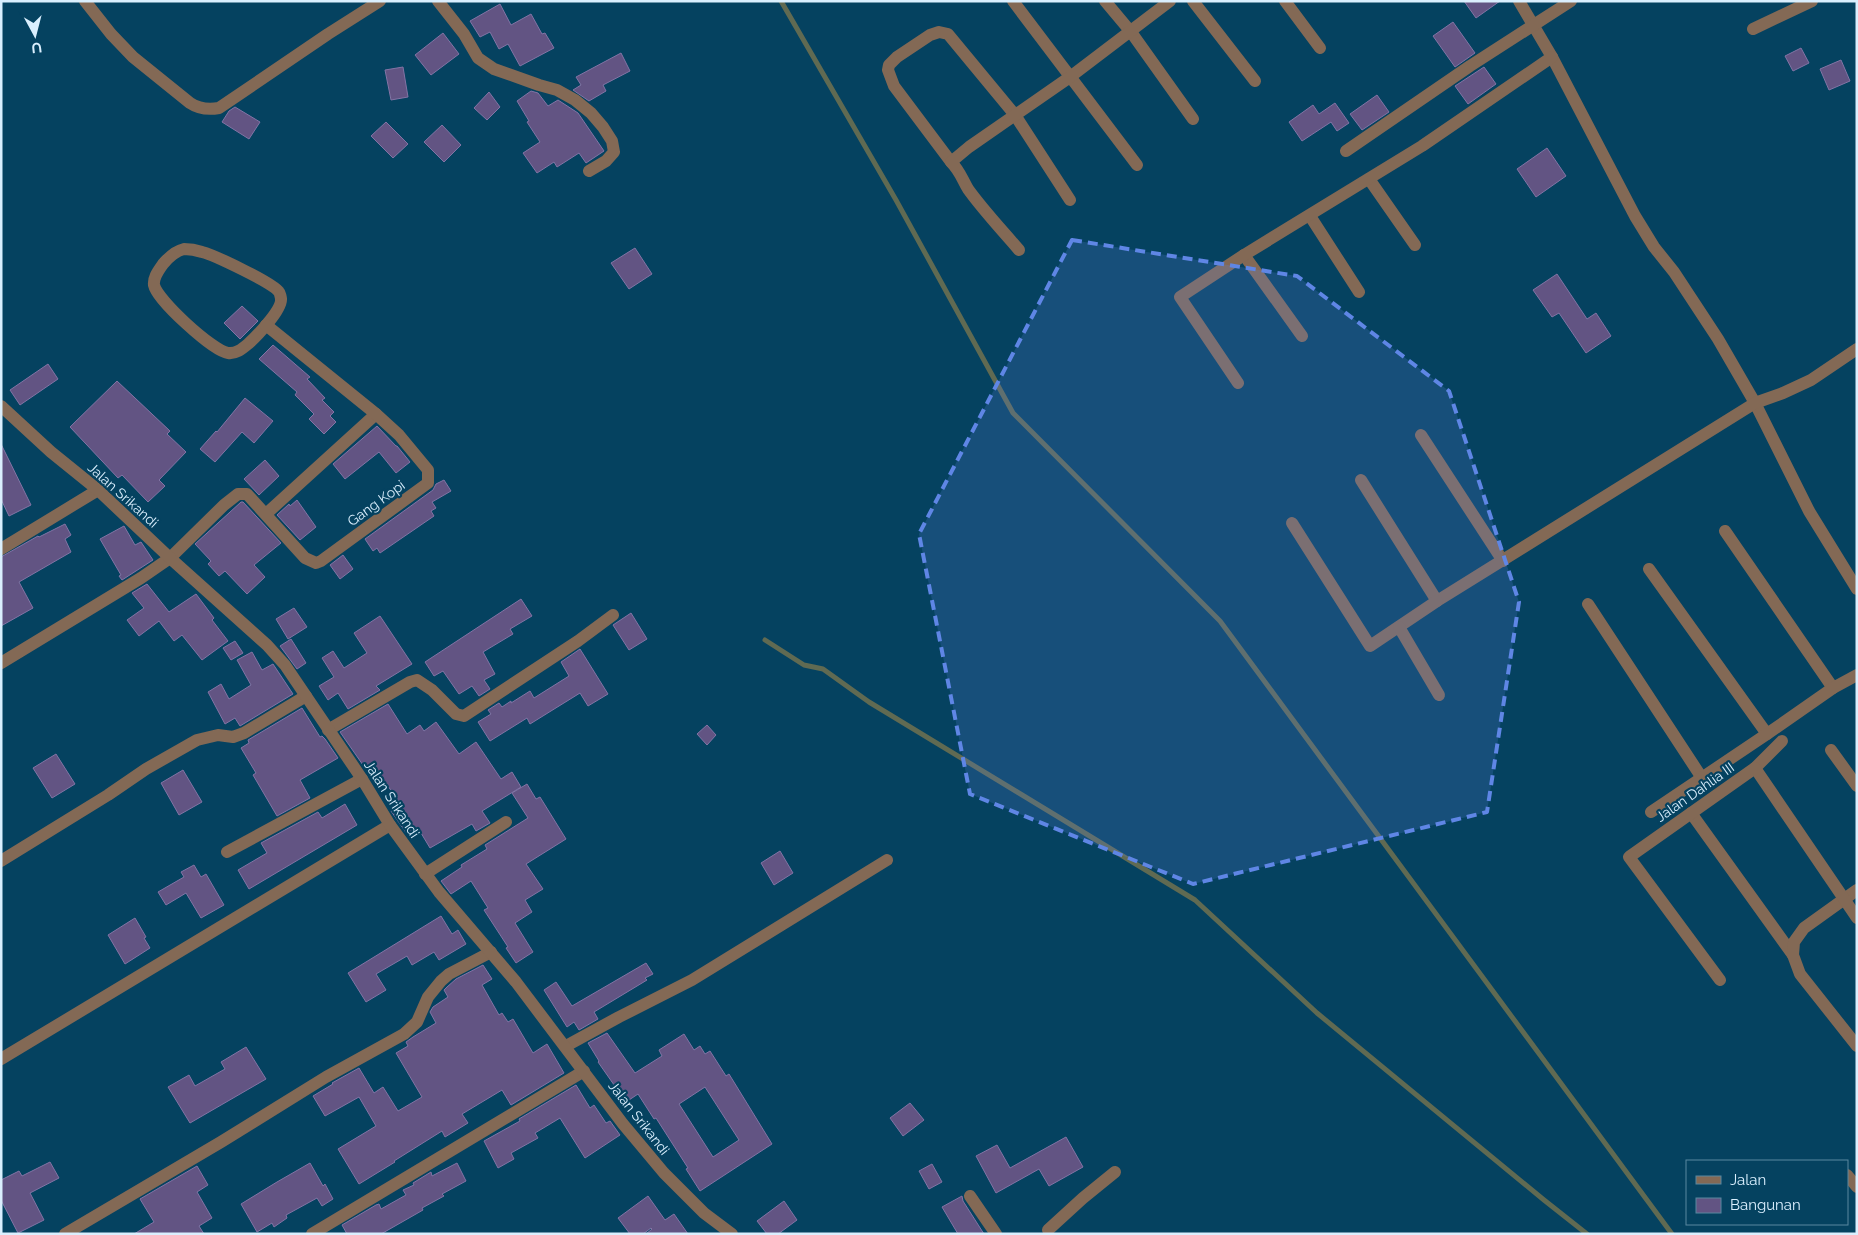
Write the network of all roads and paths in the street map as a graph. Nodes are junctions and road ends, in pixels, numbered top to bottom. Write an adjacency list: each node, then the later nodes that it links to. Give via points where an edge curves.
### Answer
1 (85, 1): 2 (street, via 133,57 190,103 210,110 219,108)
2 (380, 1)
3 (438, 1): 24 (street, via 478,58 488,66 557,90 586,109 603,127 612,141 614,152)
4 (1013, 1): 17 (street)
5 (1105, 1): 14 (street)
6 (1170, 1): 14 (street)
7 (1193, 1): 18 (street)
8 (1285, 1): 15 (street)
9 (1519, 1): 12 (street)
10 (1571, 1): 12 (street)
11 (1812, 1): 13 (street)
12 (1534, 24): 16 (street); 21 (street)
13 (1753, 29)
14 (1131, 32): 17 (street); 20 (street)
15 (1320, 48)
16 (1552, 57): 25 (street); 36 (street, via 1635,216 1698,308)
17 (1070, 77): 19 (street); 23 (street)
18 (1255, 81)
19 (1015, 115): 22 (street); 22 (street, via 944,32 930,35 897,57 889,65 891,81); 26 (street)
20 (1192, 120)
21 (1346, 151)
22 (951, 162): 29 (street)
23 (1137, 165)
24 (589, 171)
25 (1369, 179): 27 (street); 28 (street)
26 (1070, 200)
27 (1310, 216): 30 (street); 31 (street)
28 (1415, 245)
29 (1019, 250)
30 (1244, 255): 33 (street); 35 (street, via 1180,297)
31 (1358, 292)
32 (266, 325): 32 (street, via 241,350 225,353 187,325 160,297 154,284 155,275 176,250 192,249 244,270 279,291 282,298); 38 (street, Gang Kopi)
33 (1302, 336)
34 (1857, 349): 36 (street, via 1811,380)
35 (1238, 383)
36 (1754, 403): 47 (street); 49 (street, via 1809,511)
37 (1, 406): 41 (street, Jalan Srikandi)
38 (376, 414): 42 (street); 42 (street, Gang Kopi, via 428,470 428,483 316,563 305,558)
39 (1421, 435): 47 (street)
40 (1361, 480): 50 (street)
41 (98, 490): 45 (street); 46 (street, Jalan Srikandi)
42 (266, 514): 46 (street, Gang Kopi, via 247,494 238,494)
43 (1292, 523): 53 (street, via 1370,646)
44 (1725, 531): 56 (street)
45 (1, 549)
46 (170, 558): 54 (street, Gang Kopi); 58 (street, Jalan Srikandi, via 267,646 285,665)
47 (1503, 561): 50 (street)
48 (1649, 569): 60 (street)
49 (1857, 589)
50 (1437, 601): 53 (street)
51 (1588, 604): 64 (street)
52 (613, 615): 59 (street, via 464,716 456,714 417,680)
53 (1399, 627): 57 (street)
54 (1, 663)
55 (1857, 675): 56 (street)
56 (1833, 688): 60 (street)
57 (1440, 695)
58 (306, 696): 59 (street, Jalan Srikandi); 73 (street, via 244,733 197,740)
59 (328, 730): 65 (street, Jalan Srikandi)
60 (1767, 734): 64 (street)
61 (1782, 741): 63 (street)
62 (1831, 750): 66 (street)
63 (1755, 768): 68 (street, Jalan Dahlia III); 76 (street, Jalan Dahlia III)
64 (1702, 778): 67 (street)
65 (362, 779): 70 (street, Jalan Srikandi); 71 (street)
66 (1857, 786)
67 (1651, 812)
68 (1691, 813): 79 (street); 80 (street, Jalan Dahlia III, via 1629,857)
69 (506, 822): 74 (street)
70 (390, 825): 74 (street, Jalan Srikandi); 83 (street)
71 (226, 852)
72 (887, 860): 81 (street, via 687,982)
73 (1, 861)
74 (425, 874): 78 (street, Jalan Srikandi)
75 (1857, 890): 76 (street)
76 (1843, 898): 77 (street, Jalan Dahlia III); 79 (street, via 1804,928 1794,942)
77 (1857, 918)
78 (491, 952): 81 (street, Jalan Srikandi); 90 (street, via 441,981 428,997 417,1022 404,1034 332,1073)
79 (1792, 955): 82 (street, via 1800,974)
80 (1720, 980)
81 (566, 1046): 84 (street, Jalan Srikandi)
82 (1857, 1046)
83 (1, 1059)
84 (584, 1071): 91 (street); 92 (street, Jalan Srikandi, via 664,1173 704,1213)
85 (1115, 1172): 89 (street)
86 (1848, 1176): 87 (street)
87 (1857, 1187)
88 (970, 1196): 93 (street)
89 (1047, 1232)
90 (65, 1234)
91 (312, 1234)
92 (732, 1234)
93 (996, 1234)

